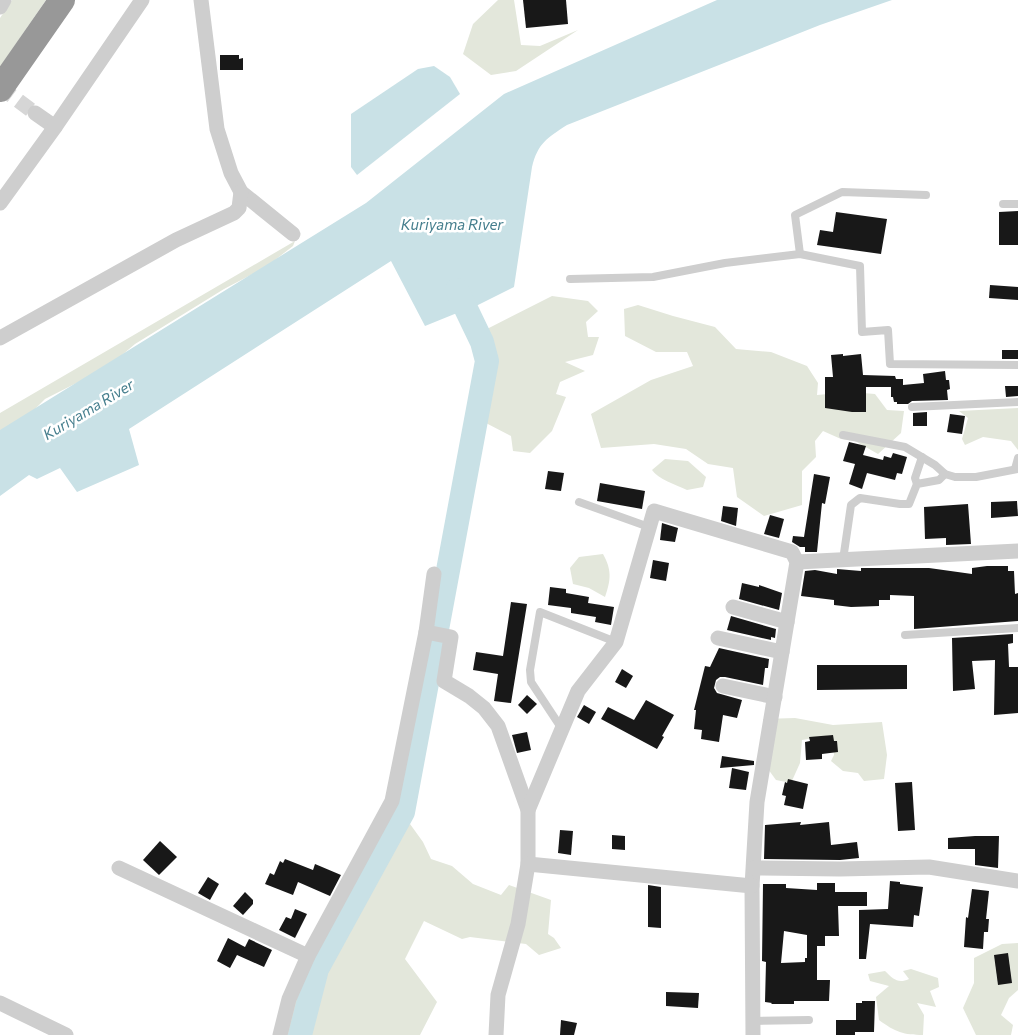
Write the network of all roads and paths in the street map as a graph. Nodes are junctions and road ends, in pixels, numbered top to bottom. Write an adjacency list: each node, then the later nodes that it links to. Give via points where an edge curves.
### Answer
1 (4, 0): 5 (street)
2 (62, 0): 6 (highway)
3 (142, 0): 8 (street)
4 (201, 0): 9 (street, via 217,129)
5 (0, 7)
6 (0, 89)
7 (35, 113): 8 (street)
8 (55, 128): 11 (street)
9 (241, 192): 14 (street); 17 (street, via 239,208 234,213 176,240)
10 (926, 195): 15 (lane, via 842,192 795,216)
11 (0, 203)
12 (1003, 204): 13 (lane)
13 (1018, 204)
14 (293, 234)
15 (800, 254): 16 (lane, via 725,263 653,277); 18 (lane, via 860,266 862,332 888,330 890,364)
16 (570, 279)
17 (0, 338)
18 (1018, 364)
19 (1018, 402): 20 (lane)
20 (912, 407)
21 (843, 435): 22 (lane, via 905,447)
22 (922, 457): 25 (lane); 26 (lane, via 915,478)
23 (1018, 458): 24 (lane)
24 (1016, 469): 25 (lane, via 976,477)
25 (945, 474): 26 (lane, via 939,480)
26 (917, 484): 30 (lane, via 909,504 860,498 851,505)
27 (579, 502): 28 (lane)
28 (649, 527): 31 (street, via 654,511 792,552); 39 (street)
29 (1018, 551): 30 (street)
30 (843, 560): 31 (street)
31 (797, 562): 34 (street)
32 (434, 574): 36 (street)
33 (733, 607): 34 (street)
34 (787, 622): 40 (street)
35 (1018, 628): 37 (lane)
36 (426, 632): 44 (street, via 451,637 444,682 470,696 498,726); 50 (street, via 392,801)
37 (905, 635)
38 (718, 638): 40 (street)
39 (616, 642): 43 (street, via 578,691); 43 (lane, via 540,612 530,670 531,682)
40 (782, 652): 42 (street)
41 (723, 686): 42 (street)
42 (775, 697): 47 (street, via 757,802)
43 (562, 729): 44 (street)
44 (528, 810): 45 (street)
45 (528, 864): 49 (street); 56 (street, via 518,924 498,996)
46 (119, 868): 50 (street)
47 (754, 868): 48 (street, via 929,867); 49 (street)
48 (1018, 881)
49 (752, 886): 53 (street)
50 (308, 956): 55 (street, via 289,999)
51 (0, 1003): 54 (street)
52 (809, 1020): 53 (lane)
53 (753, 1028)
54 (66, 1035)
55 (280, 1035)
56 (496, 1035)

